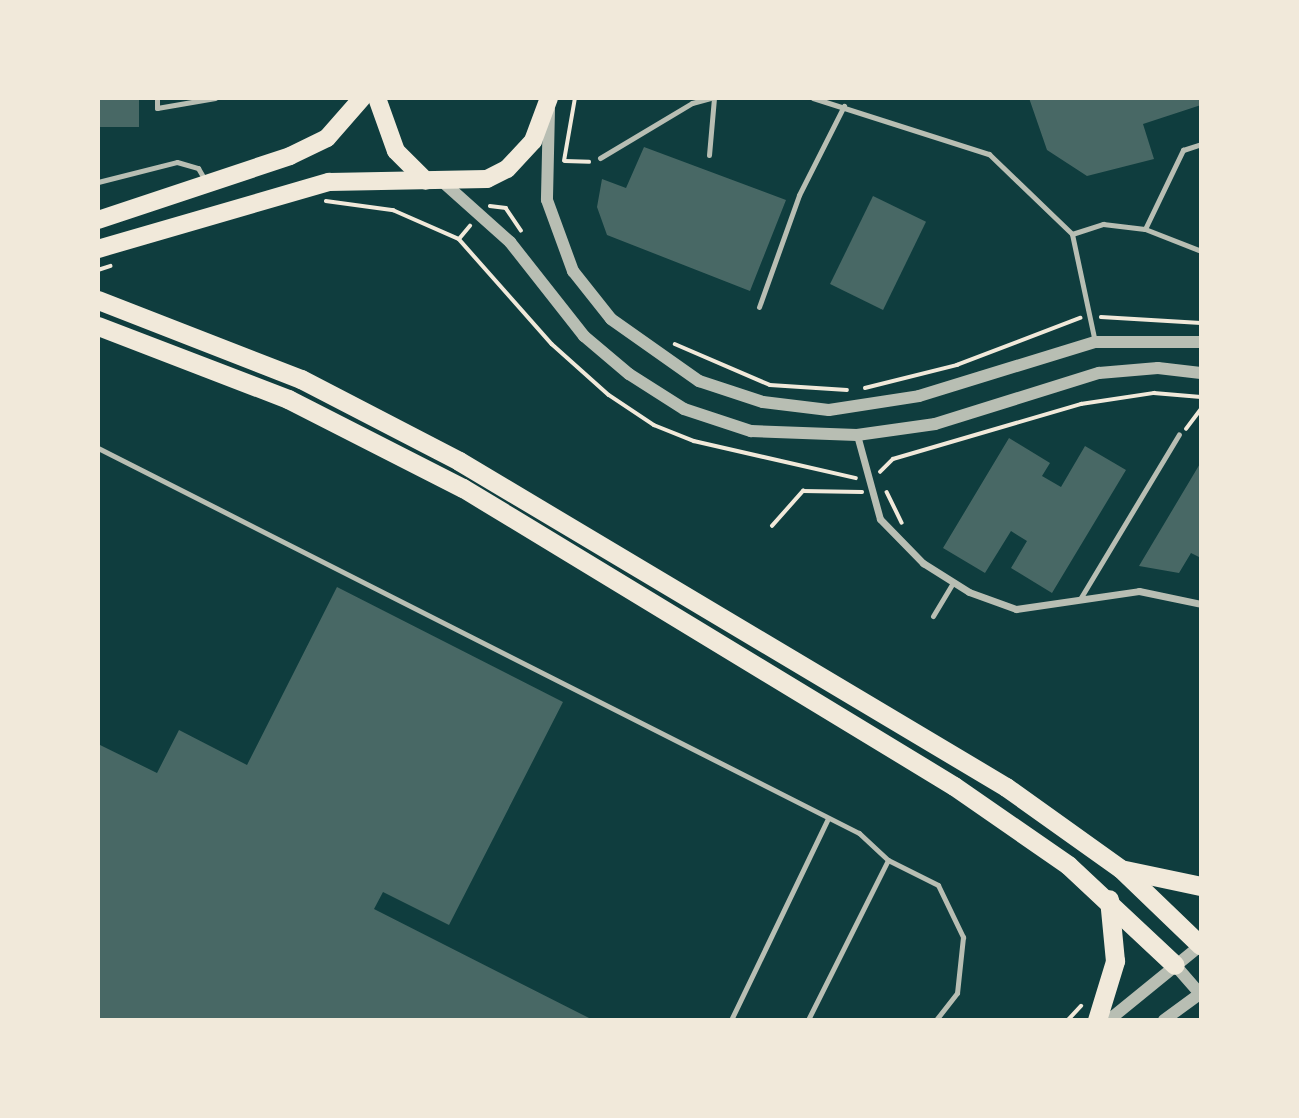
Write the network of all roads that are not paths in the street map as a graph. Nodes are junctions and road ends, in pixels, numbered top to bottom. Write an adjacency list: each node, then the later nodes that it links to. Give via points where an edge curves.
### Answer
1 (157, 98): 2 (lane, via 157,108)
2 (215, 98)
3 (362, 98): 15 (main road, via 327,138)
4 (377, 98): 12 (main road, via 396,151)
5 (549, 98): 14 (main road, via 533,141 507,169 487,178); 24 (street, via 547,200 564,254 611,318 699,380 763,402 829,410 919,396)
6 (713, 98): 10 (lane); 11 (lane, via 692,103)
7 (813, 98): 8 (lane)
8 (844, 106): 18 (lane, via 989,154); 22 (lane, via 799,195)
9 (1201, 144): 17 (lane, via 1183,150)
10 (709, 155)
11 (600, 158)
12 (426, 181): 14 (main road); 19 (main road, via 317,185)
13 (98, 183): 15 (lane, via 177,162 198,168)
14 (444, 183): 28 (street, via 480,213 584,337 684,409 751,431)
15 (207, 185): 16 (main road)
16 (103, 218)
17 (1145, 229): 18 (lane, via 1103,223); 20 (lane)
18 (1072, 234): 24 (lane)
19 (103, 248)
20 (1201, 251)
21 (98, 300): 36 (highway, via 265,363 412,434 1006,787)
22 (759, 307)
23 (98, 326): 38 (highway, via 288,399 463,488 954,786)
24 (1095, 342): 25 (street)
25 (1201, 342)
26 (1201, 373): 28 (street, via 1158,368 1099,373 935,424)
27 (1179, 434): 31 (lane)
28 (857, 435): 30 (street, via 880,519 923,563)
29 (98, 448): 34 (lane)
30 (953, 583): 31 (street, via 1016,610); 33 (lane)
31 (1080, 599): 32 (street, via 1139,591)
32 (1201, 604)
33 (933, 616)
34 (828, 818): 35 (lane); 42 (lane)
35 (888, 860): 43 (lane); 44 (lane, via 938,885 963,937 957,993)
36 (1121, 869): 37 (highway); 39 (highway)
37 (1201, 886)
38 (1109, 899): 40 (highway); 45 (highway, via 1115,961)
39 (1201, 946): 40 (street)
40 (1175, 965): 41 (street); 46 (street)
41 (1201, 994): 47 (street)
42 (731, 1020)
43 (808, 1020)
44 (936, 1020)
45 (1097, 1020)
46 (1109, 1020)
47 (1164, 1020)

